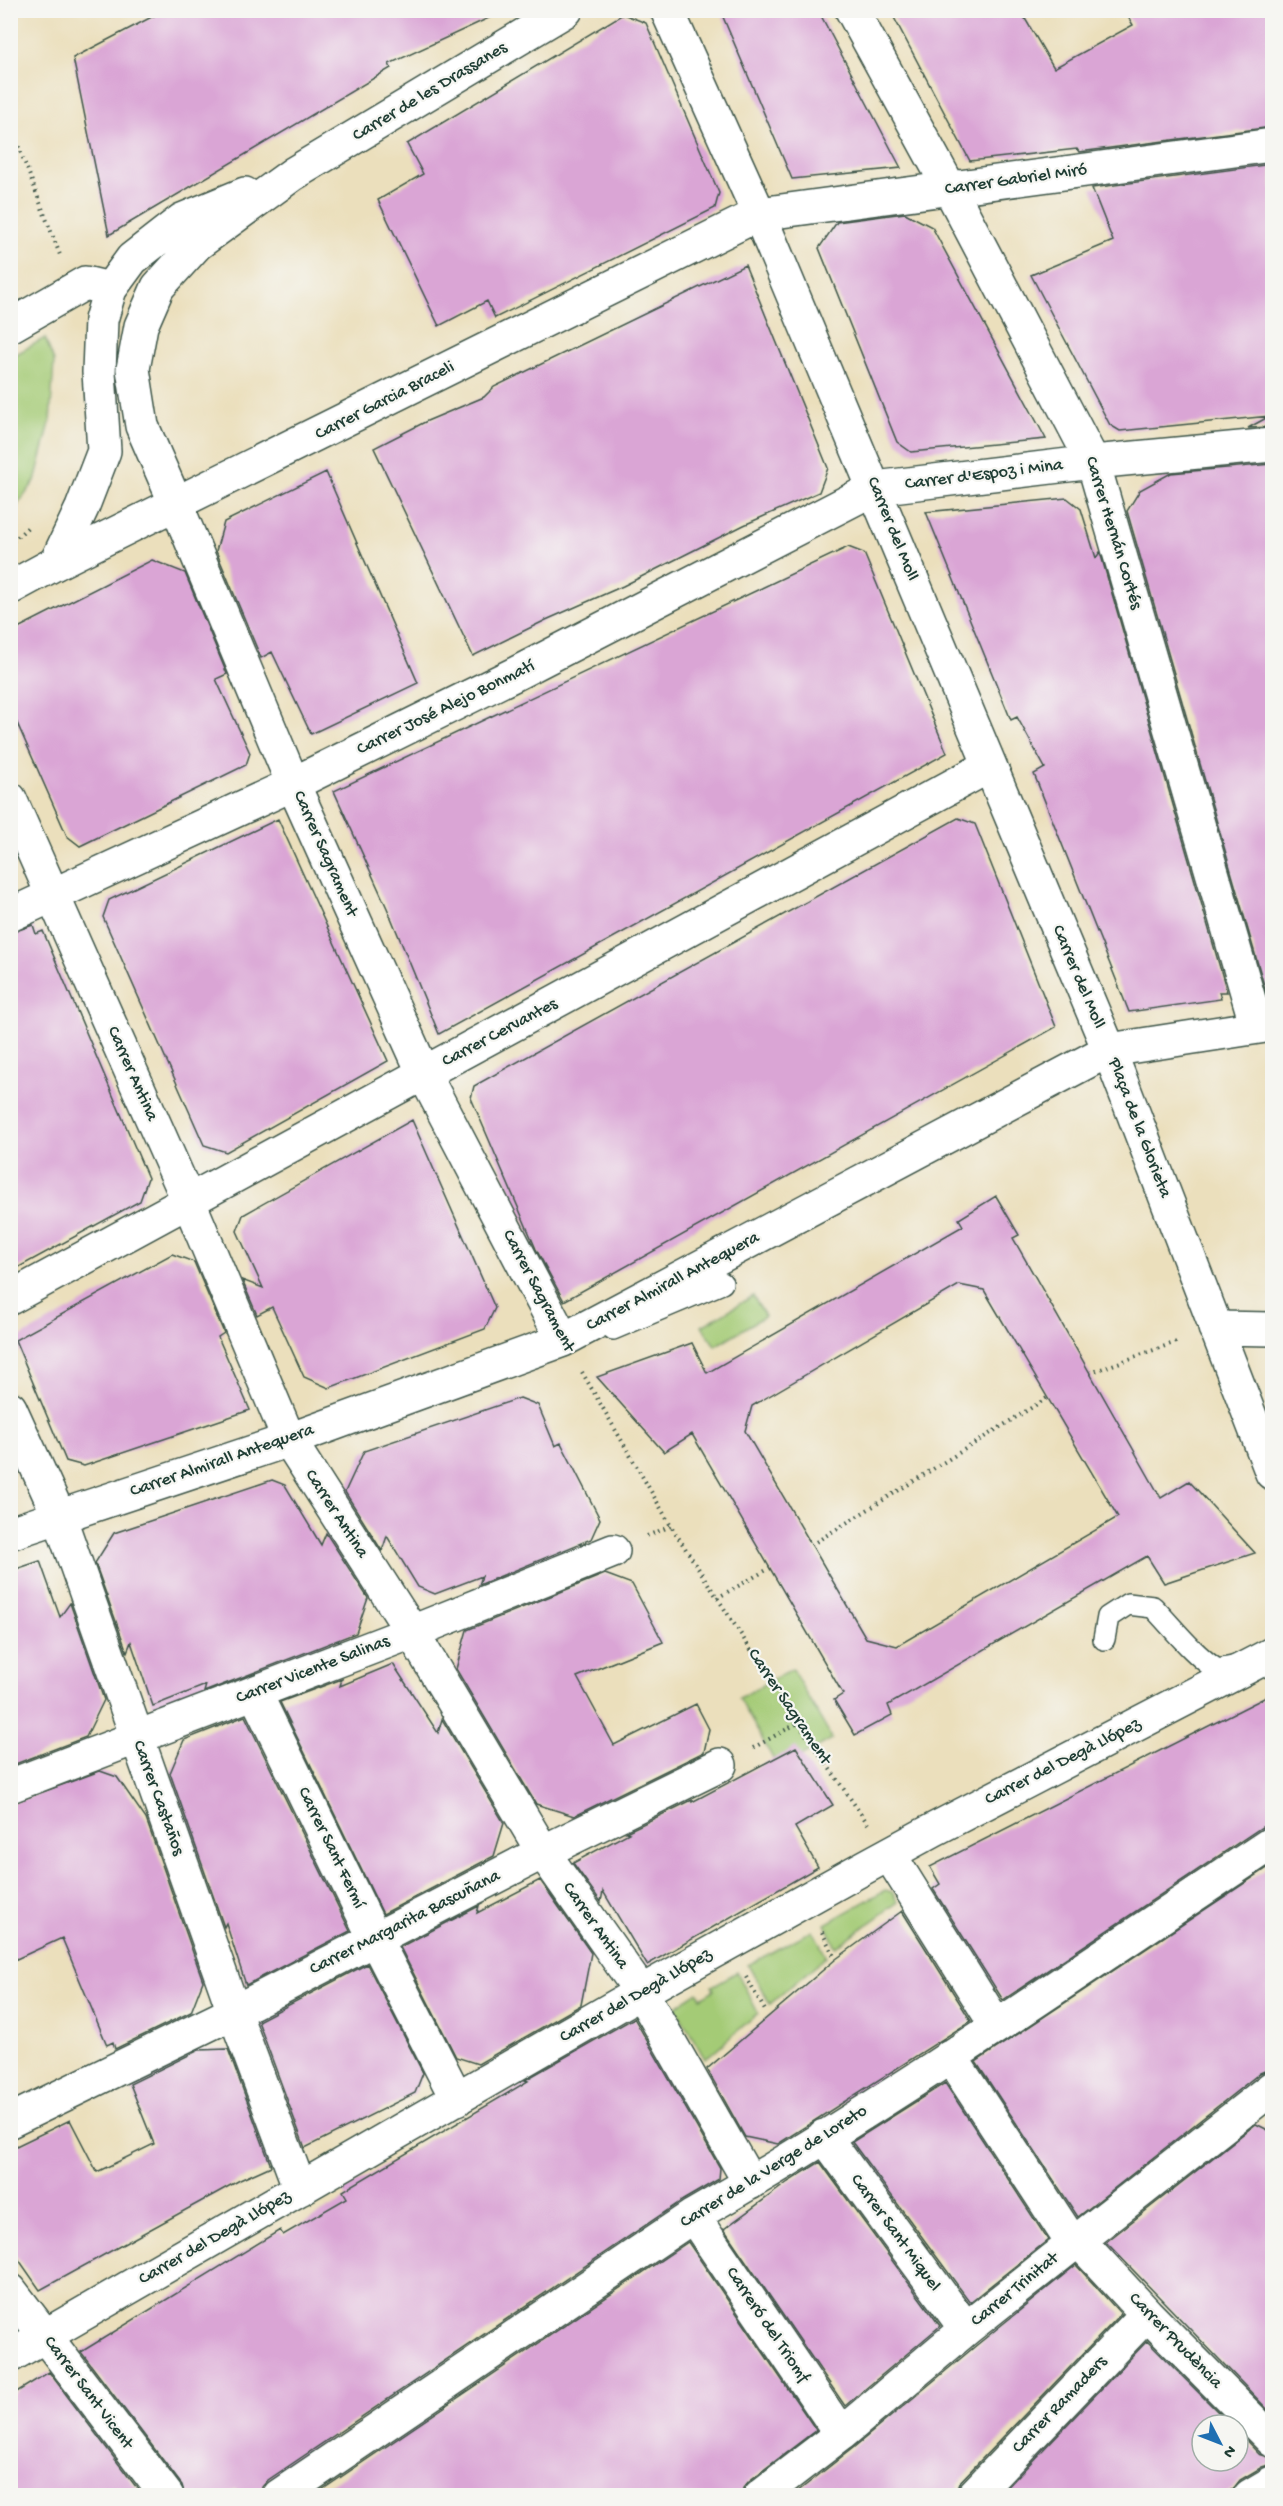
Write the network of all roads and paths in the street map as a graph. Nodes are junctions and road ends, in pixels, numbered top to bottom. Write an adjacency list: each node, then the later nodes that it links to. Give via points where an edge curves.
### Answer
1 (566, 10): 6 (street, Carrer de les Drassanes)
2 (667, 10): 8 (street, Carrer del Moll)
3 (852, 10): 7 (street, Carrer Hernán Cortés)
4 (10, 124): 10 (path, via 66,272)
5 (1272, 145): 7 (street, Carrer Gabriel Miró)
6 (293, 174): 9 (street, Carrer de les Drassanes, via 182,220 132,259); 15 (street, Carrer de les Drassanes, via 197,244 158,287 141,326 134,369 142,426)
7 (950, 189): 8 (street, Carrer Gabriel Miró); 13 (street, Carrer Hernán Cortés)
8 (759, 214): 14 (street, Carrer del Moll); 15 (street, Carrer Garcia Braceli)
9 (110, 289): 10 (street, via 85,284); 18 (street, Carrer de les Drassanes, via 101,320 99,372 104,452)
10 (57, 300): 11 (street)
11 (10, 326)
12 (1272, 445): 13 (street, Carrer d'Espoz i Mina)
13 (1093, 462): 14 (street, Carrer d'Espoz i Mina); 25 (street, Carrer Hernán Cortés)
14 (875, 488): 20 (street, Carrer del Moll); 21 (street, Carrer José Alejo Bonmatí)
15 (176, 504): 18 (street, Carrer Garcia Braceli); 21 (street, Carrer Sagrament)
16 (30, 525): 17 (path)
17 (10, 543)
18 (56, 563): 19 (street, Carrer Garcia Braceli)
19 (10, 588)
20 (989, 766): 26 (street, Carrer del Moll); 27 (street, Carrer Cervantes)
21 (293, 784): 23 (street, Carrer José Alejo Bonmatí); 27 (street, Carrer Sagrament)
22 (10, 799): 23 (street, Carrer Antina)
23 (52, 896): 24 (street, Carrer José Alejo Bonmatí); 28 (street, Carrer Antina)
24 (10, 915)
25 (1265, 1026): 26 (street, Plaça de la Glorieta)
26 (1109, 1050): 31 (street, Plaça de la Glorieta); 33 (street, Carrer Almirall Antequera)
27 (424, 1074): 28 (street, Carrer Cervantes); 33 (street, Carrer Sagrament)
28 (189, 1202): 30 (street, Carrer Cervantes); 37 (street, Carrer Antina)
29 (722, 1283): 33 (lane, via 596,1337)
30 (10, 1298)
31 (1215, 1328): 32 (street); 34 (path); 38 (street, Plaça de la Glorieta)
32 (1272, 1329)
33 (563, 1340): 37 (street, Carrer Almirall Antequera); 44 (path, Carrer Sagrament)
34 (1090, 1373)
35 (1047, 1398): 41 (path)
36 (10, 1408): 39 (street, Carrer Castaños)
37 (289, 1440): 39 (street, Carrer Almirall Antequera); 45 (street, Carrer Antina)
38 (1272, 1473)
39 (59, 1516): 40 (street, Carrer Almirall Antequera); 50 (street, Carrer Castaños)
40 (10, 1533)
41 (811, 1545)
42 (613, 1551): 45 (street, Carrer Vicente Salinas)
43 (770, 1568): 44 (path)
44 (717, 1598): 49 (path, Carrer Sagrament)
45 (412, 1632): 48 (street, Carrer Vicente Salinas); 54 (street, Carrer Antina)
46 (1104, 1639): 47 (lane, via 1108,1617 1128,1604 1153,1607 1194,1654 1217,1670)
47 (1263, 1659): 55 (street, Carrer del Degà Llópez)
48 (255, 1693): 50 (street, Carrer Vicente Salinas); 57 (street, Carrer Sant Fermí)
49 (798, 1723): 51 (path); 55 (path, Carrer Sagrament)
50 (136, 1738): 52 (street, Carrer Vicente Salinas); 61 (street, Carrer Castaños)
51 (720, 1765): 54 (street, Carrer Margarita Bascuñana)
52 (10, 1786)
53 (1272, 1843): 63 (street, Carrer de la Verge de Loreto)
54 (543, 1852): 57 (street, Carrer Margarita Bascuñana); 60 (street, Carrer Antina)
55 (889, 1854): 60 (street, Carrer del Degà Llópez); 63 (street)
56 (820, 1930): 58 (path)
57 (375, 1939): 61 (street, Carrer Margarita Bascuñana); 66 (street, Carrer Sant Fermí)
58 (834, 1956)
59 (745, 1974): 62 (path)
60 (641, 1992): 66 (street, Carrer del Degà Llópez); 69 (street, Carrer Antina)
61 (234, 2012): 67 (street, Carrer Margarita Bascuñana); 70 (street, Carrer Castaños)
62 (766, 2013)
63 (996, 2025): 64 (street, Carrer de la Verge de Loreto)
64 (950, 2056): 68 (street, Carrer de la Verge de Loreto); 72 (street, Carrer Prudència)
65 (1272, 2088): 72 (street, Carrer Trinitat)
66 (457, 2099): 70 (street, Carrer del Degà Llópez)
67 (10, 2121)
68 (825, 2136): 69 (street, Carrer de la Verge de Loreto); 75 (street, Carrer Sant Miquel)
69 (750, 2183): 71 (street, Carrer de la Verge de Loreto)
70 (300, 2189): 76 (street, Carrer del Degà Llópez)
71 (693, 2216): 78 (street, Carreró del Triomf); 82 (street, Carrer de la Verge de Loreto)
72 (1076, 2242): 74 (street, Carrer Prudència); 75 (street, Carrer Trinitat)
73 (10, 2290): 76 (street, Carrer Sant Vicent)
74 (1147, 2314): 79 (street, Carrer Prudència); 84 (street, Carrer Ramaders)
75 (966, 2329): 78 (street, Carrer Trinitat)
76 (45, 2336): 77 (street, Carrer del Degà Llópez); 81 (street, Carrer Sant Vicent)
77 (10, 2356)
78 (841, 2434): 83 (street, Carrer Trinitat)
79 (1272, 2440)
80 (1272, 2482): 85 (street)
81 (167, 2496)
82 (279, 2496)
83 (760, 2496)
84 (973, 2496)
85 (1250, 2496)

